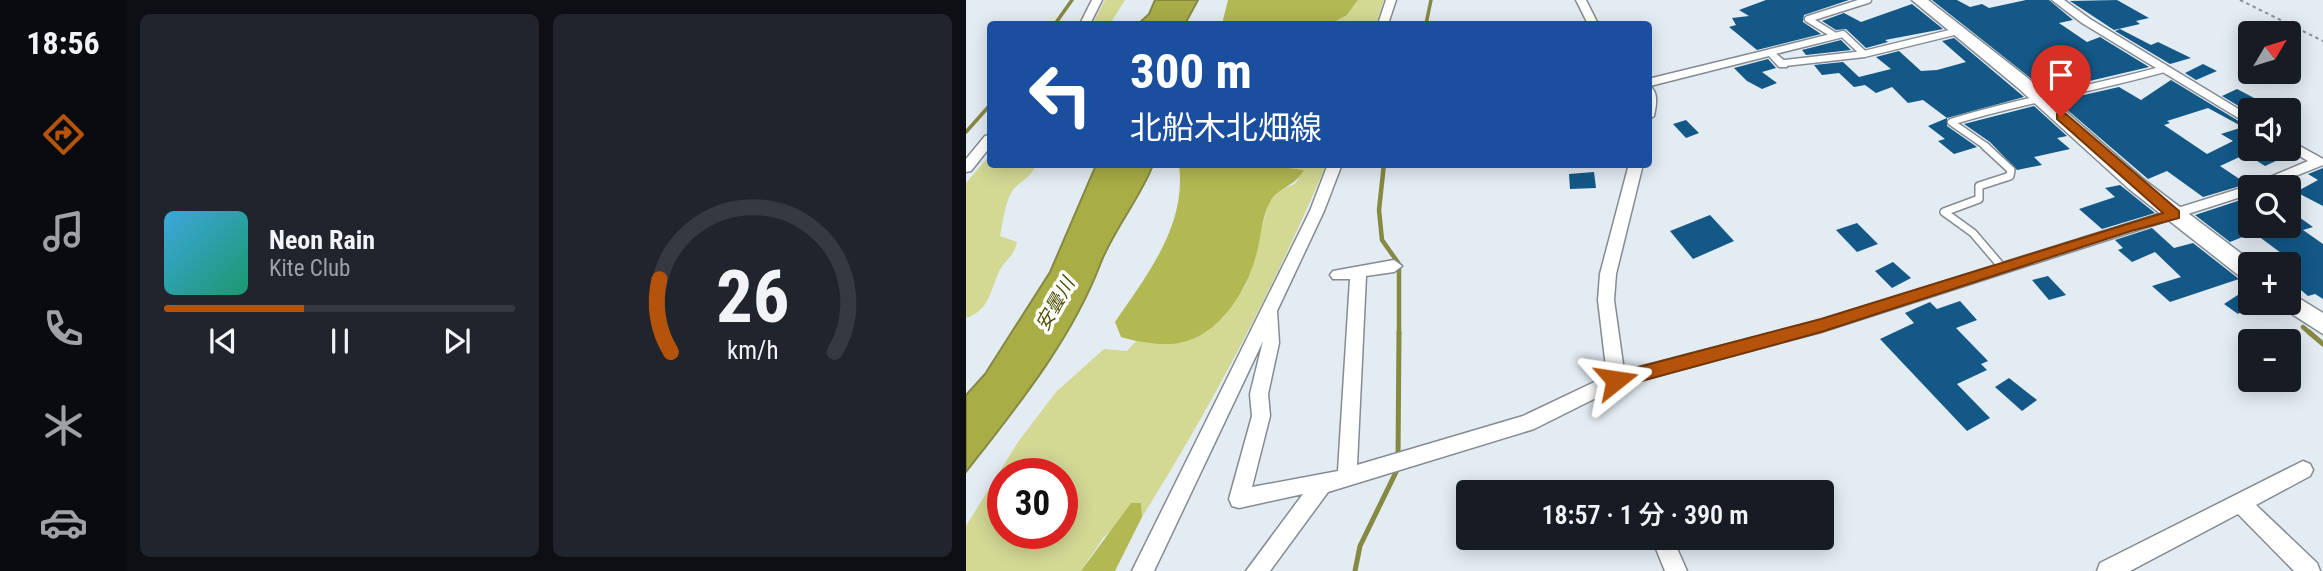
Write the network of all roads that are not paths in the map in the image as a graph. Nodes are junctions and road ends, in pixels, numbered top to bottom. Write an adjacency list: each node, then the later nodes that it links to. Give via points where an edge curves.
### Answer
1 (1097, 0): 7 (street)
2 (1391, 0): 8 (street)
3 (1581, 0): 9 (street)
4 (1868, 0): 11 (lane, via 1808,19)
5 (1919, 0): 10 (main road)
6 (2057, 0): 15 (street)
7 (1086, 21)
8 (1384, 21)
9 (1592, 21)
10 (1958, 30): 13 (lane); 17 (main road)
11 (1834, 35): 12 (lane); 13 (lane, via 1843,34)
12 (1771, 52): 14 (street); 16 (street)
13 (1864, 54): 14 (lane)
14 (1784, 64)
15 (2164, 69): 17 (lane); 18 (street)
16 (1652, 82)
17 (2044, 101): 26 (main road); 29 (lane, via 1951,122 2011,170 2005,179 1979,186 1979,199 1944,212 1973,233)
18 (2238, 114)
19 (987, 143): 21 (street)
20 (2301, 151): 24 (street, via 2319,162)
21 (966, 168)
22 (1333, 168): 33 (street)
23 (1635, 168): 35 (street, via 1607,287)
24 (2286, 175)
25 (2238, 193): 26 (street)
26 (2174, 215): 27 (main road); 29 (street)
27 (2238, 263)
28 (1394, 266): 30 (street)
29 (2003, 267): 35 (street, via 1821,326)
30 (1358, 273): 31 (street); 37 (street)
31 (1338, 275)
32 (2301, 309): 34 (main road)
33 (1269, 312): 38 (street, via 1271,343 1259,394 1261,416 1239,499); 41 (street)
34 (2323, 325)
35 (1616, 380): 37 (street, via 1527,423)
36 (2304, 471): 39 (street)
37 (1347, 476): 38 (street)
38 (1322, 485): 42 (street)
39 (2240, 503): 44 (street); 45 (street)
40 (1667, 550): 43 (street)
41 (1143, 571)
42 (1257, 571)
43 (1676, 571)
44 (2108, 571)
45 (2309, 571)

